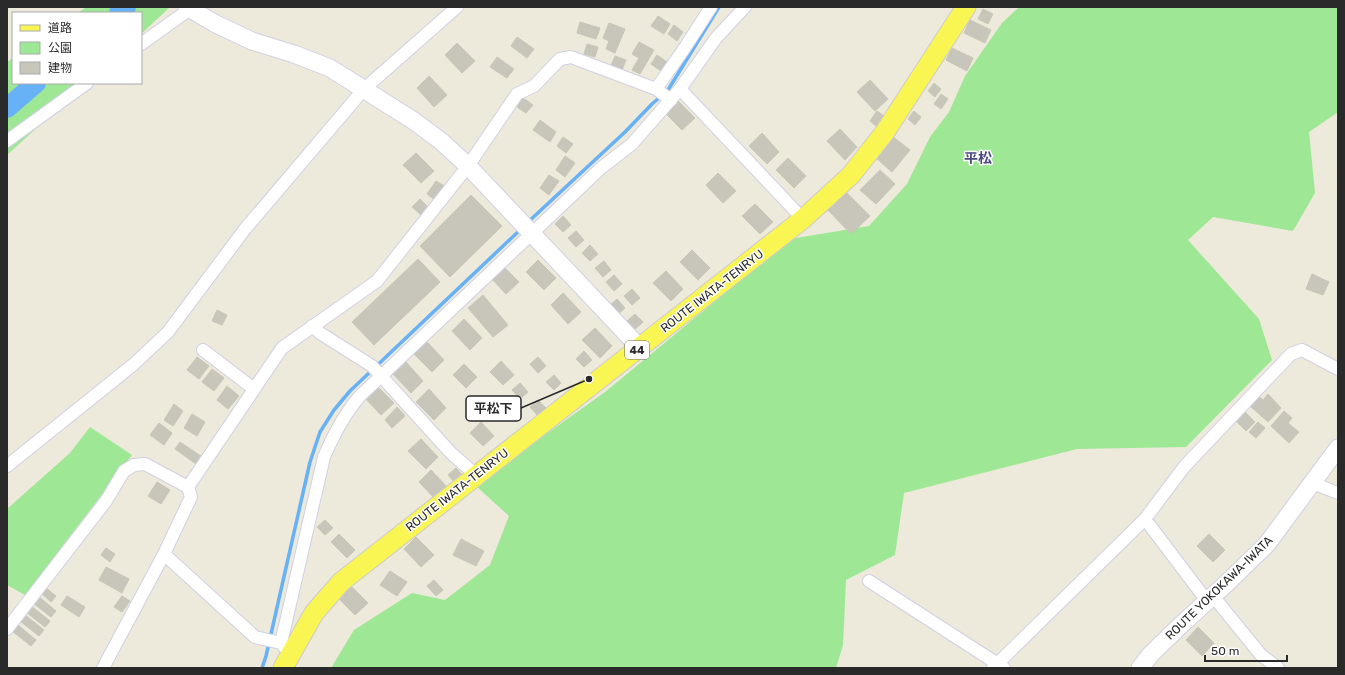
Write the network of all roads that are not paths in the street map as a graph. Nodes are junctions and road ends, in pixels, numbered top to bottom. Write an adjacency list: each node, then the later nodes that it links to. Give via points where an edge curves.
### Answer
1 (457, 7): 8 (street)
2 (711, 7): 9 (street)
3 (745, 7): 10 (street, via 716,38)
4 (966, 7): 14 (main road, ROUTE IWATA-TENRYU / 44, via 885,132 851,175)
5 (197, 10): 6 (street); 8 (street, via 214,23 252,41 330,68)
6 (142, 43)
7 (86, 84): 12 (street)
8 (364, 89): 13 (street, via 414,120); 23 (street, via 245,229 168,332 134,364)
9 (656, 89): 11 (street); 13 (street, via 571,58 560,59 534,86 517,94)
10 (680, 89): 11 (street); 14 (street)
11 (671, 100): 15 (street, via 632,144)
12 (7, 141)
13 (468, 166): 15 (street); 16 (street, via 377,281)
14 (803, 219): 17 (main road, ROUTE IWATA-TENRYU / 44)
15 (527, 230): 17 (street); 20 (street)
16 (312, 326): 20 (street); 21 (street, via 282,348)
17 (640, 348): 24 (main road, ROUTE IWATA-TENRYU / 44)
18 (203, 350): 21 (street)
19 (1338, 369): 28 (street, via 1302,350 1292,354 1184,467)
20 (377, 372): 24 (street, via 451,453); 33 (street, via 352,405 324,457)
21 (254, 389): 26 (street)
22 (1338, 448): 25 (street, ROUTE YOKOKAWA-IWATA)
23 (7, 466)
24 (477, 476): 33 (main road, ROUTE IWATA-TENRYU / 44, via 341,582)
25 (1312, 483): 27 (street); 31 (street, ROUTE YOKOKAWA-IWATA, via 1267,544)
26 (188, 487): 29 (street, via 191,497); 32 (street, via 145,464 134,465 124,471 106,501)
27 (1338, 493)
28 (1145, 519): 31 (street); 34 (street)
29 (164, 554): 33 (street, via 256,637); 35 (street)
30 (869, 581): 34 (street)
31 (1210, 599): 36 (street, ROUTE YOKOKAWA-IWATA, via 1151,654); 37 (street, via 1261,655)
32 (7, 629)
33 (280, 650)
34 (998, 667)
35 (103, 668)
36 (1140, 668)
37 (1278, 668)

